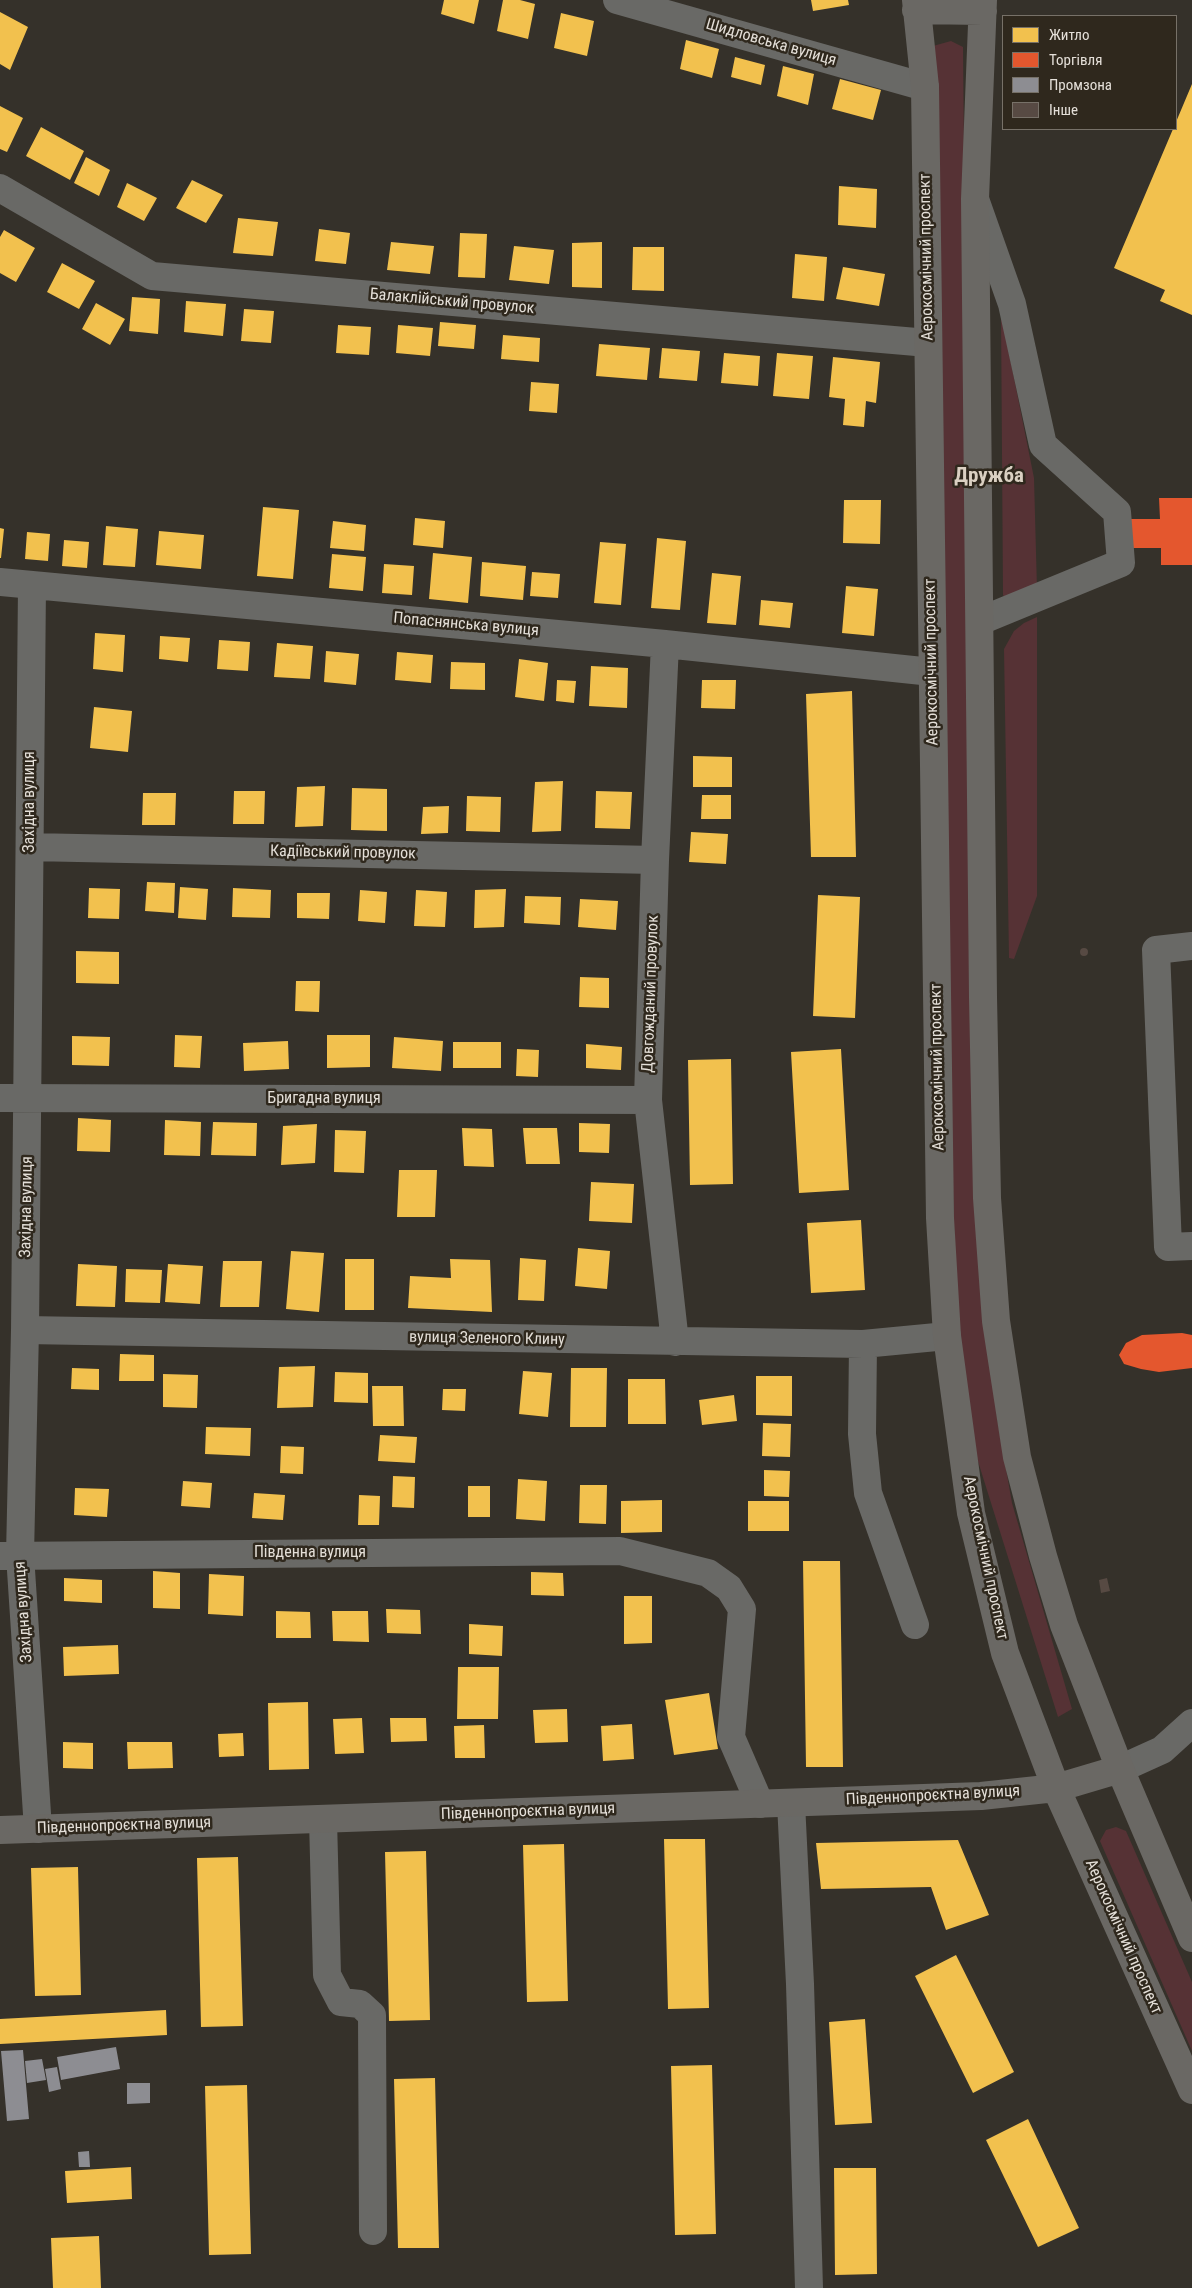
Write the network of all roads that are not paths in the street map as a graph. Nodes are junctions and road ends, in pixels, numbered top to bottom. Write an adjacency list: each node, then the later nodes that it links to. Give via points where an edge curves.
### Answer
1 (617, 0): 4 (street, Шидловська вулиця)
2 (916, 5): 3 (main road); 4 (main road, Аерокосмічний проспект)
3 (983, 5): 6 (main road)
4 (925, 86): 7 (main road, Аерокосмічний проспект)
5 (0, 188): 7 (street, Балаклійський провулок, via 152,276)
6 (975, 199): 10 (main road); 10 (street, via 1012,304 1043,445 1117,512 1120,563)
7 (928, 343): 12 (main road, Аерокосмічний проспект)
8 (0, 582): 9 (street, Попаснянська вулиця)
9 (32, 585): 11 (street, Попаснянська вулиця); 13 (street, Західна вулиця)
10 (980, 621): 27 (main road, via 987,1198 996,1321 1017,1457 1040,1548 1064,1625)
11 (665, 644): 12 (street, Попаснянська вулиця); 14 (street, Довгожданий провулок)
12 (932, 672): 21 (main road, Аерокосмічний проспект, via 940,1218)
13 (30, 847): 14 (street, Кадіївський провулок); 17 (street, Західна вулиця)
14 (655, 860): 18 (street, Довгожданий провулок)
15 (1192, 946): 19 (street, via 1156,950 1168,1247)
16 (0, 1098): 17 (street, Бригадна вулиця)
17 (28, 1098): 18 (street, Бригадна вулиця); 20 (street, Західна вулиця)
18 (648, 1100): 22 (street, Довгожданий провулок)
19 (1192, 1246)
20 (25, 1330): 22 (street, вулиця Зеленого Клину); 24 (street, Західна вулиця)
21 (947, 1336): 23 (street, вулиця Зеленого Клину); 28 (main road, Аерокосмічний проспект, via 971,1513 982,1559 1005,1652)
22 (675, 1342): 23 (street, вулиця Зеленого Клину)
23 (863, 1344): 25 (street, via 862,1434 868,1493)
24 (10, 1555): 30 (street, Південна вулиця, via 620,1551 708,1573 730,1588 742,1609 731,1737); 32 (street, Західна вулиця)
25 (916, 1625)
26 (1192, 1723): 27 (street, via 1162,1750)
27 (1120, 1769): 28 (main road, Південнопроєктна вулиця); 34 (main road)
28 (1056, 1788): 29 (main road, Південнопроєктна вулиця, via 981,1796); 35 (main road, Аерокосмічний проспект)
29 (791, 1803): 30 (main road, Південнопроєктна вулиця); 37 (street)
30 (760, 1804): 31 (main road, Південнопроєктна вулиця)
31 (323, 1819): 32 (main road, Південнопроєктна вулиця); 36 (street, via 327,1975 341,2002 360,2004 372,2015)
32 (38, 1829): 33 (main road, Південнопроєктна вулиця)
33 (0, 1830)
34 (1192, 1938)
35 (1192, 2090)
36 (373, 2231)
37 (809, 2288)

